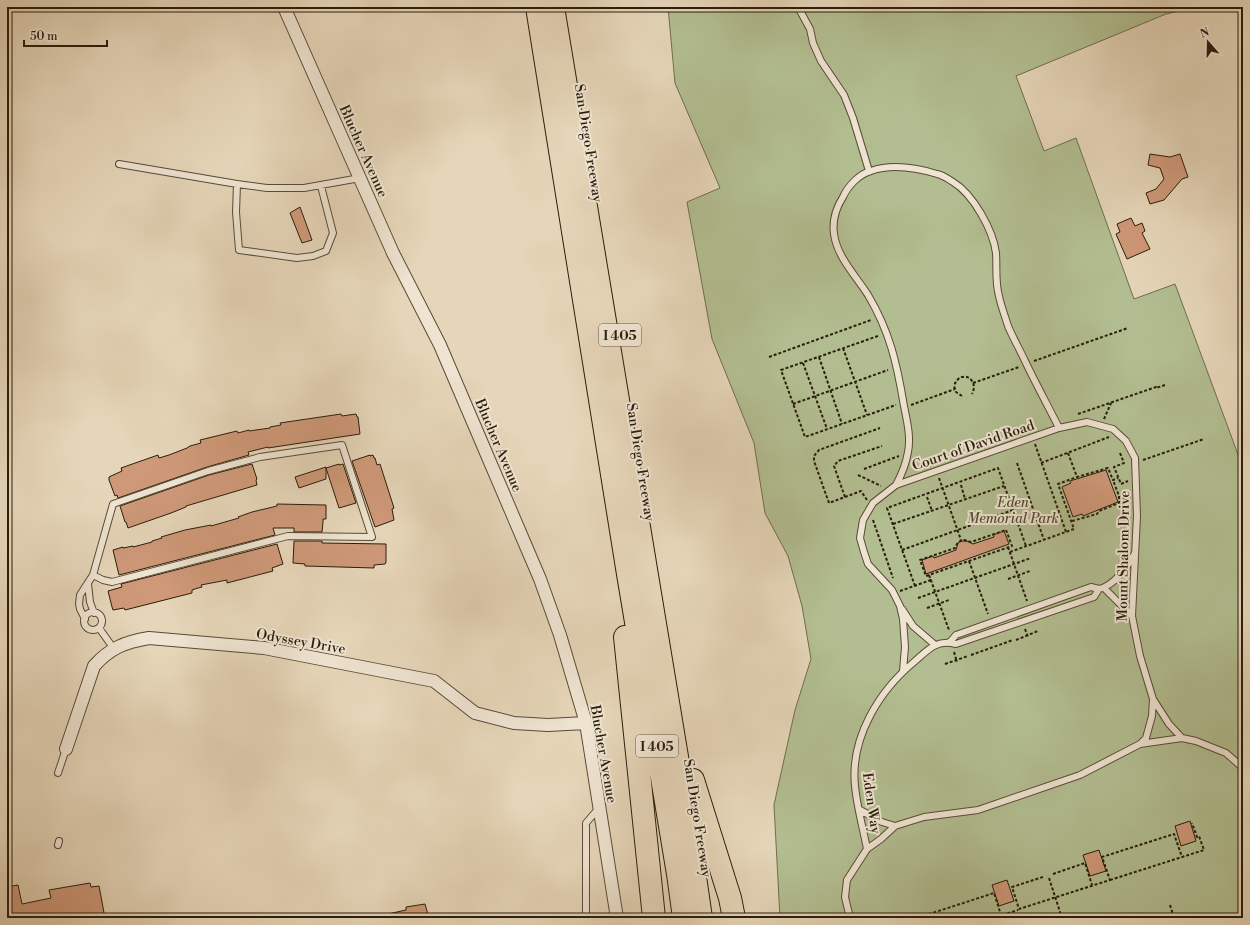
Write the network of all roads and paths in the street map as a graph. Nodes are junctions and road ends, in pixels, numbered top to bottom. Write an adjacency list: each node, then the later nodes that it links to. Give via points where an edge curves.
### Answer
1 (284, 7): 10 (street, Blucher Avenue)
2 (530, 7): 7 (highway)
3 (537, 7): 7 (highway)
4 (553, 7): 140 (highway, via 682,787)
5 (568, 7): 120 (highway, San Diego Freeway / I 405)
6 (798, 7): 9 (lane, via 810,29 821,61 844,95)
7 (544, 48): 83 (highway, San Diego Freeway / I 405)
8 (119, 164): 11 (lane)
9 (869, 171): 13 (lane, via 846,191 837,206 833,221 837,247); 20 (lane, via 888,167 939,174 956,184 970,198 991,234 996,251 998,294 1009,328)
10 (360, 178): 12 (lane); 114 (street, Blucher Avenue, via 393,253 440,345 540,579 560,635)
11 (237, 184): 12 (lane, via 267,188); 12 (lane, via 239,250 297,258 326,251 333,233)
12 (321, 186)
13 (879, 317): 15 (lane); 17 (path)
14 (1128, 328): 20 (path)
15 (887, 332): 16 (path); 21 (lane)
16 (843, 348): 18 (path); 22 (path)
17 (769, 357)
18 (818, 357): 19 (path); 26 (path)
19 (803, 363): 28 (path); 31 (path, via 782,370)
20 (1027, 364): 23 (path); 35 (lane)
21 (897, 366): 22 (path); 32 (lane)
22 (855, 382): 26 (path); 33 (path)
23 (973, 383): 25 (path, via 969,378 962,376 958,378); 27 (path)
24 (1165, 385): 30 (path)
25 (955, 389): 29 (path); 32 (path)
26 (831, 390): 28 (path); 34 (path)
27 (972, 394)
28 (815, 396): 31 (path); 38 (path)
29 (962, 396)
30 (1112, 402): 35 (path); 36 (path)
31 (793, 404): 38 (path, via 805,437)
32 (904, 405): 33 (path); 43 (lane, via 908,428)
33 (867, 415): 34 (path)
34 (842, 424): 38 (path)
35 (1057, 425): 36 (lane, Mount Shalom Drive, via 1087,422); 40 (lane, Court of David Road)
36 (1102, 426): 39 (lane, Mount Shalom Drive)
37 (880, 428): 61 (path, via 819,450 814,456 829,503)
38 (827, 429)
39 (1118, 433): 44 (path); 48 (lane, Mount Shalom Drive, via 1126,441)
40 (1032, 437): 47 (path); 50 (lane, Court of David Road)
41 (1204, 439): 48 (path)
42 (882, 446): 61 (path, via 838,461 834,466)
43 (908, 453): 49 (path); 56 (lane)
44 (1068, 453): 47 (path); 52 (path)
45 (1120, 453): 53 (path, via 1124,464 1114,467)
46 (1017, 463): 73 (path)
47 (1041, 463): 71 (path)
48 (1135, 463): 54 (lane, Mount Shalom Drive)
49 (864, 468)
50 (936, 471): 56 (lane, Court of David Road); 59 (path)
51 (858, 475): 60 (path)
52 (1077, 477): 55 (path, via 1108,468); 68 (path, via 1058,484)
53 (1118, 478): 54 (path, via 1121,484); 55 (path)
54 (1136, 478): 78 (lane, Mount Shalom Drive)
55 (1113, 480): 68 (path, via 1119,503 1097,514)
56 (896, 485): 60 (lane)
57 (961, 485): 63 (path)
58 (1004, 486): 59 (path, via 998,468); 63 (path); 66 (path)
59 (942, 488): 64 (path); 69 (path, via 888,508)
60 (889, 490): 65 (lane)
61 (845, 497): 65 (path, via 861,491)
62 (928, 497): 67 (path)
63 (965, 499): 64 (path)
64 (948, 505): 67 (path); 70 (path)
65 (871, 506): 90 (path, via 893,578); 90 (lane, via 862,520 860,538 868,564)
66 (1013, 510): 70 (path); 74 (path)
67 (932, 511): 69 (path)
68 (1072, 521): 71 (path, via 1074,529)
69 (893, 524): 76 (path)
70 (958, 530): 72 (path); 76 (path)
71 (1066, 532): 73 (path)
72 (961, 540): 75 (path, via 972,542 1006,530 1012,546); 84 (path, via 955,548 920,560 926,576)
73 (1044, 540): 74 (path)
74 (1026, 546): 77 (path)
75 (1008, 547): 77 (path); 80 (path)
76 (902, 550): 92 (path)
77 (1010, 552): 81 (path)
78 (1136, 552): 93 (lane, via 1125,570); 103 (lane, Mount Shalom Drive)
79 (1031, 558): 81 (path)
80 (969, 561): 84 (path); 87 (path)
81 (1014, 564): 86 (path); 87 (path)
82 (1030, 571): 86 (path)
83 (628, 574): 138 (highway, via 622,610); 139 (highway, San Diego Freeway / I 405)
84 (929, 575): 89 (path)
85 (93, 576): 85 (lane, via 114,504 208,471 260,457 342,445 372,537 288,536 112,582); 91 (lane)
86 (1018, 576): 88 (path); 101 (path)
87 (974, 578): 94 (path); 105 (path)
88 (1008, 579)
89 (931, 580): 92 (path); 94 (path)
90 (884, 582): 95 (lane)
91 (88, 584): 102 (lane); 104 (lane, via 80,595 78,604)
92 (915, 586): 95 (path)
93 (1101, 589): 101 (lane, via 1091,587); 103 (lane); 108 (lane, via 1094,597 956,644)
94 (935, 592): 96 (path); 98 (path)
95 (894, 593): 99 (lane)
96 (918, 598)
97 (949, 600): 98 (path)
98 (940, 604): 100 (path); 108 (path)
99 (900, 606): 109 (lane, via 914,626); 112 (lane, via 905,647)
100 (927, 608)
101 (1030, 608): 105 (lane)
102 (94, 613): 104 (lane, via 88,614); 106 (lane, via 101,617 102,623)
103 (1132, 616): 113 (lane, Mount Shalom Drive, via 1140,656)
104 (85, 619): 106 (lane, via 88,628)
105 (991, 622): 108 (lane, via 956,635)
106 (99, 628): 110 (lane)
107 (1038, 631): 111 (path)
108 (951, 641): 109 (lane)
109 (934, 644): 112 (lane, Eden Way)
110 (114, 649): 114 (street, Odyssey Drive, via 132,641 148,638 264,648 434,681 475,713 514,723); 117 (street, Odyssey Drive, via 94,666)
111 (945, 664)
112 (903, 671): 122 (lane, Eden Way, via 882,695 865,725 856,756 855,785)
113 (1154, 699): 115 (lane, Mount Shalom Drive, via 1169,724); 116 (lane, via 1146,738)
114 (586, 723): 121 (street, Blucher Avenue)
115 (1182, 738): 116 (lane); 118 (lane, via 1226,753)
116 (1140, 744): 124 (lane, via 1080,775 978,810 924,817)
117 (66, 749): 119 (lane)
118 (1243, 768)
119 (58, 773)
120 (693, 780): 141 (highway, San Diego Freeway / I 405); 142 (highway)
121 (598, 808): 136 (lane, via 586,823); 137 (street, Blucher Avenue)
122 (860, 810): 124 (lane); 125 (lane, Eden Way)
123 (1192, 823): 126 (path, via 1204,850)
124 (895, 826): 125 (lane)
125 (867, 849): 143 (lane, Eden Way, via 846,880 845,897)
126 (1182, 857): 130 (path); 130 (path, via 1174,834 1102,857)
127 (1053, 874): 131 (path, via 1085,863)
128 (1043, 877): 134 (path, via 1012,887)
129 (1049, 878): 132 (path)
130 (1110, 880): 131 (path)
131 (1092, 886): 132 (path)
132 (1055, 897): 134 (path); 146 (path)
133 (1170, 905): 147 (path)
134 (1019, 909): 135 (path)
135 (1001, 915): 144 (path, via 994,893); 145 (path)
136 (586, 918)
137 (617, 918)
138 (654, 918)
139 (684, 918)
140 (701, 918)
141 (713, 918)
142 (734, 918)
143 (850, 918)
144 (920, 918)
145 (993, 918)
146 (1062, 918)
147 (1174, 918)

